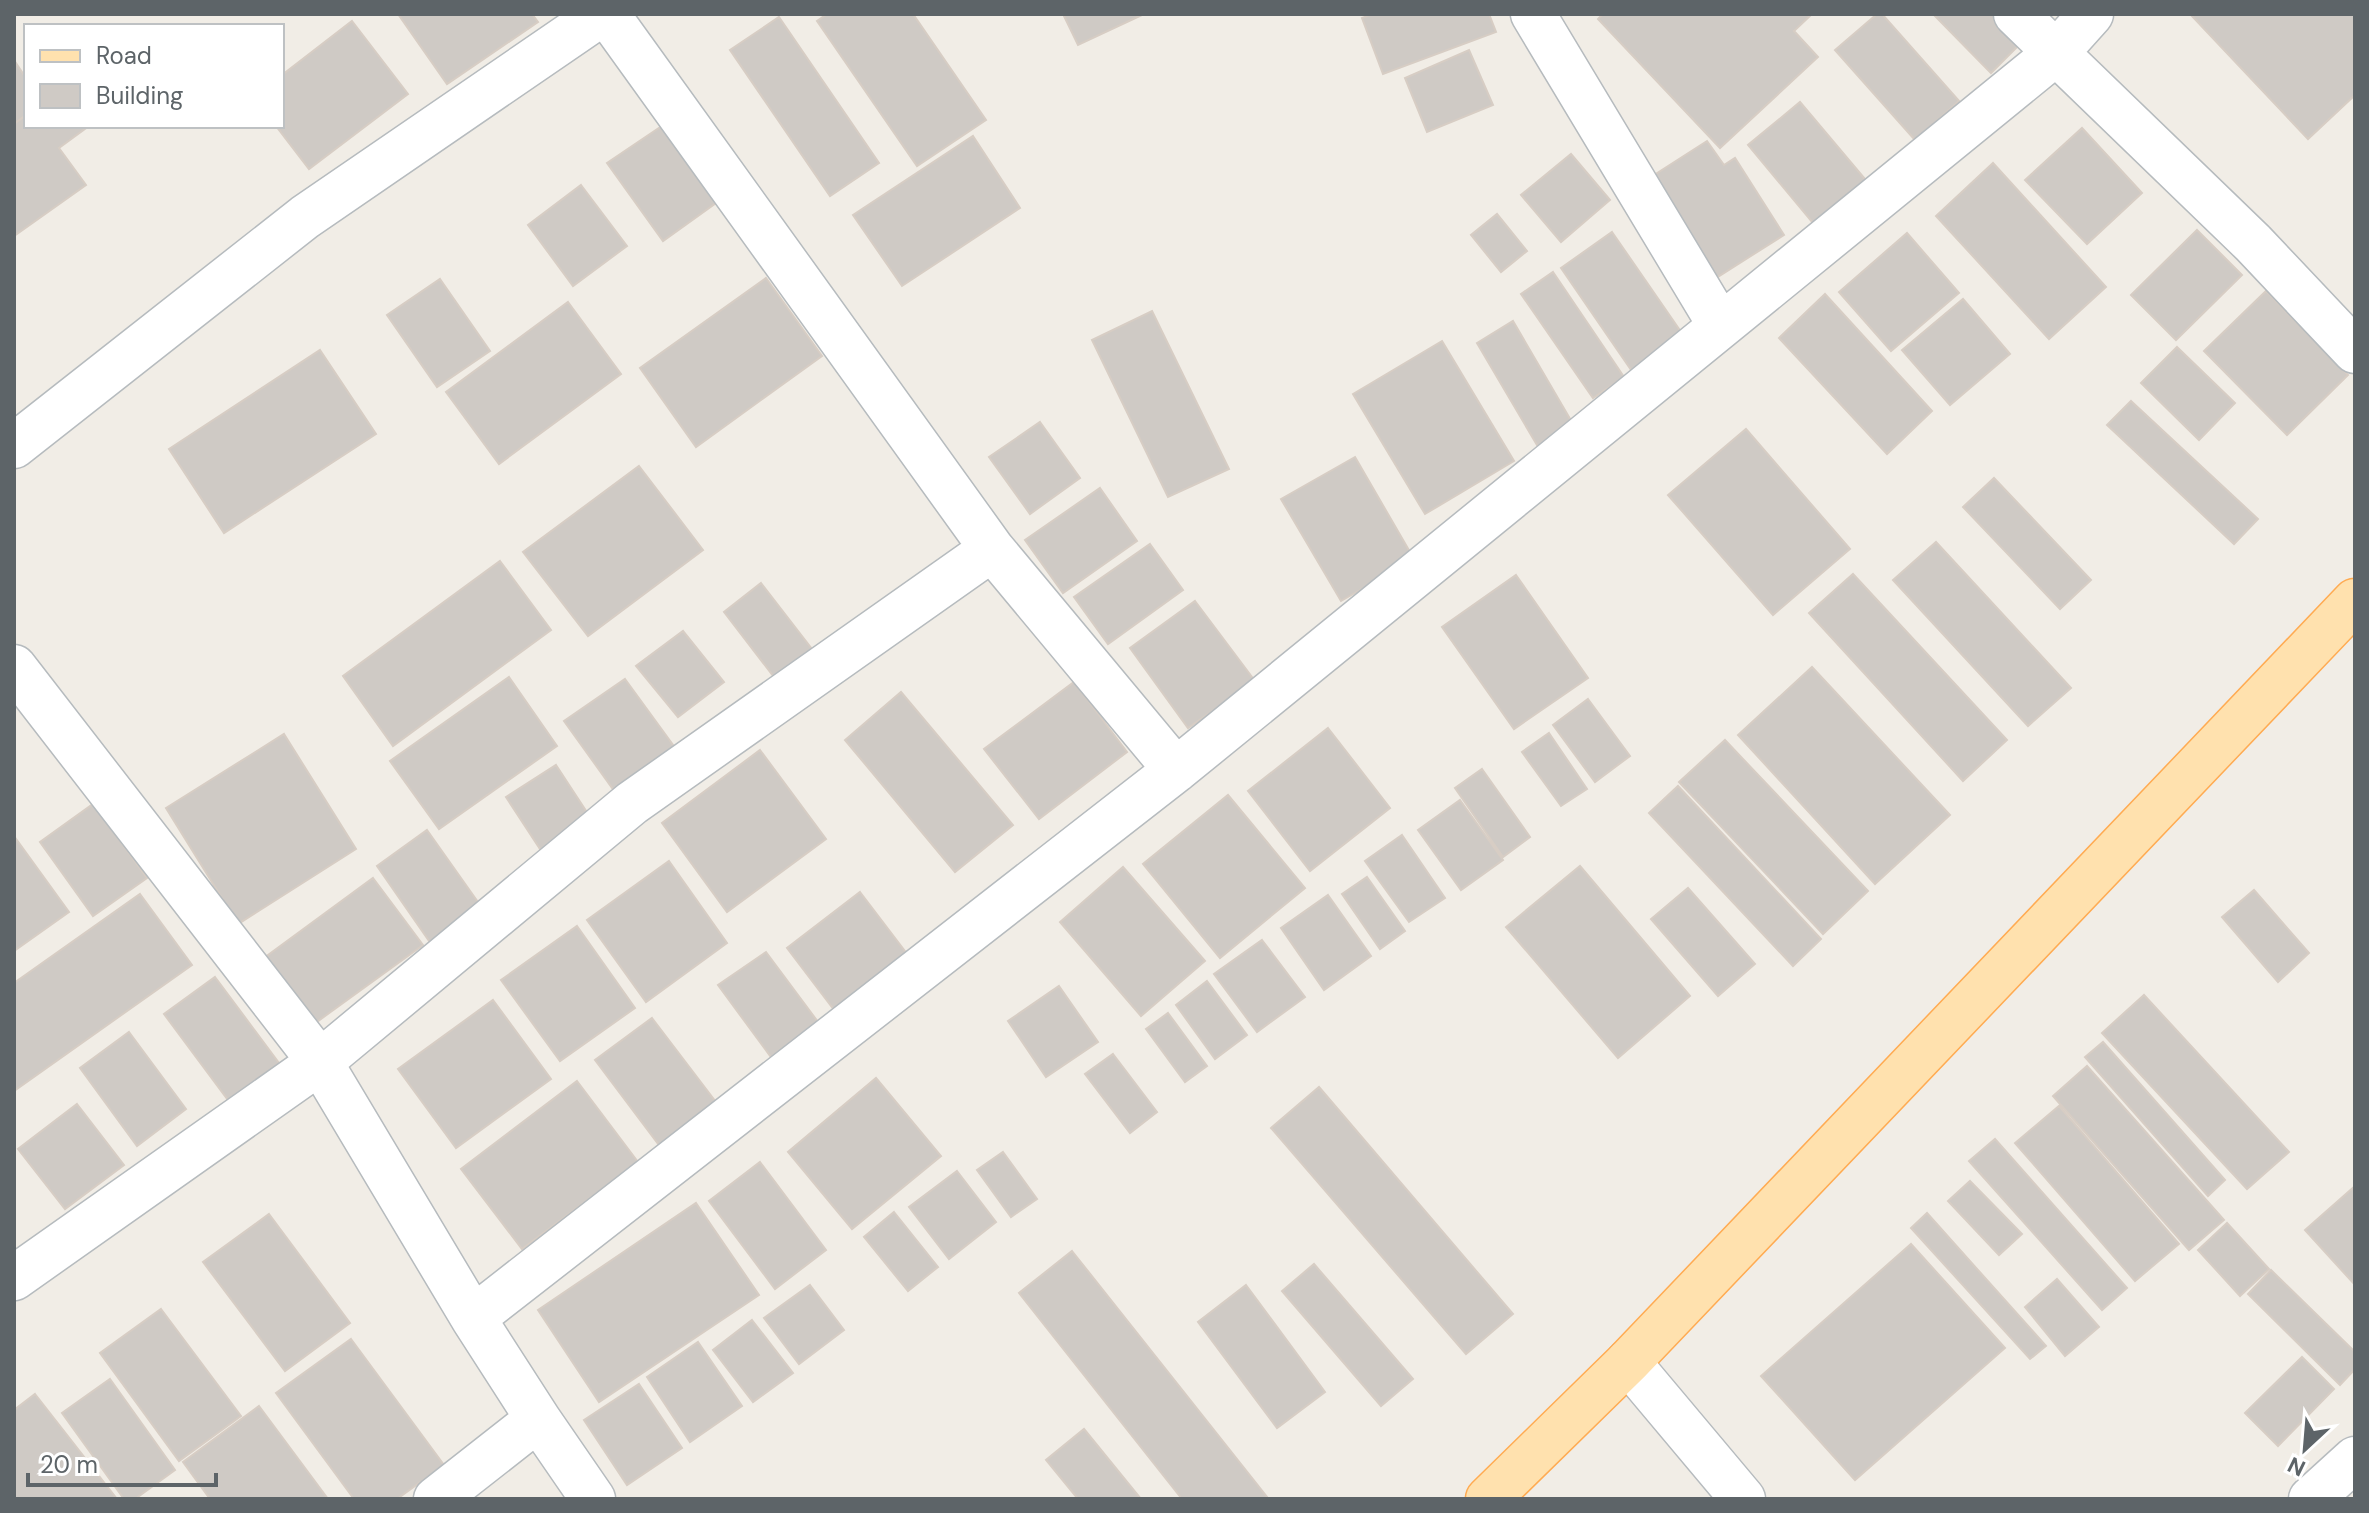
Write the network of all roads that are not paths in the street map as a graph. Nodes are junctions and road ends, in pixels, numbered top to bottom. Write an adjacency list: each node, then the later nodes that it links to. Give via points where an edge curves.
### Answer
1 (601, 14): 9 (street, via 305,217)
2 (607, 14): 10 (street)
3 (1533, 14): 7 (street)
4 (2016, 14): 6 (street)
5 (2091, 14): 6 (street)
6 (2056, 53): 7 (street); 8 (street, via 2253,243)
7 (1720, 325): 13 (street)
8 (2355, 351)
9 (14, 446)
10 (992, 549): 13 (street); 14 (street, via 632,803)
11 (2355, 601): 17 (main road)
12 (14, 667): 14 (street)
13 (1176, 770): 16 (street)
14 (320, 1062): 15 (street); 16 (street)
15 (14, 1278)
16 (473, 1318): 18 (street)
17 (1628, 1362): 21 (main road); 22 (street)
18 (538, 1419): 19 (street); 20 (street)
19 (436, 1499)
20 (593, 1499)
21 (1488, 1499)
22 (1743, 1499)

